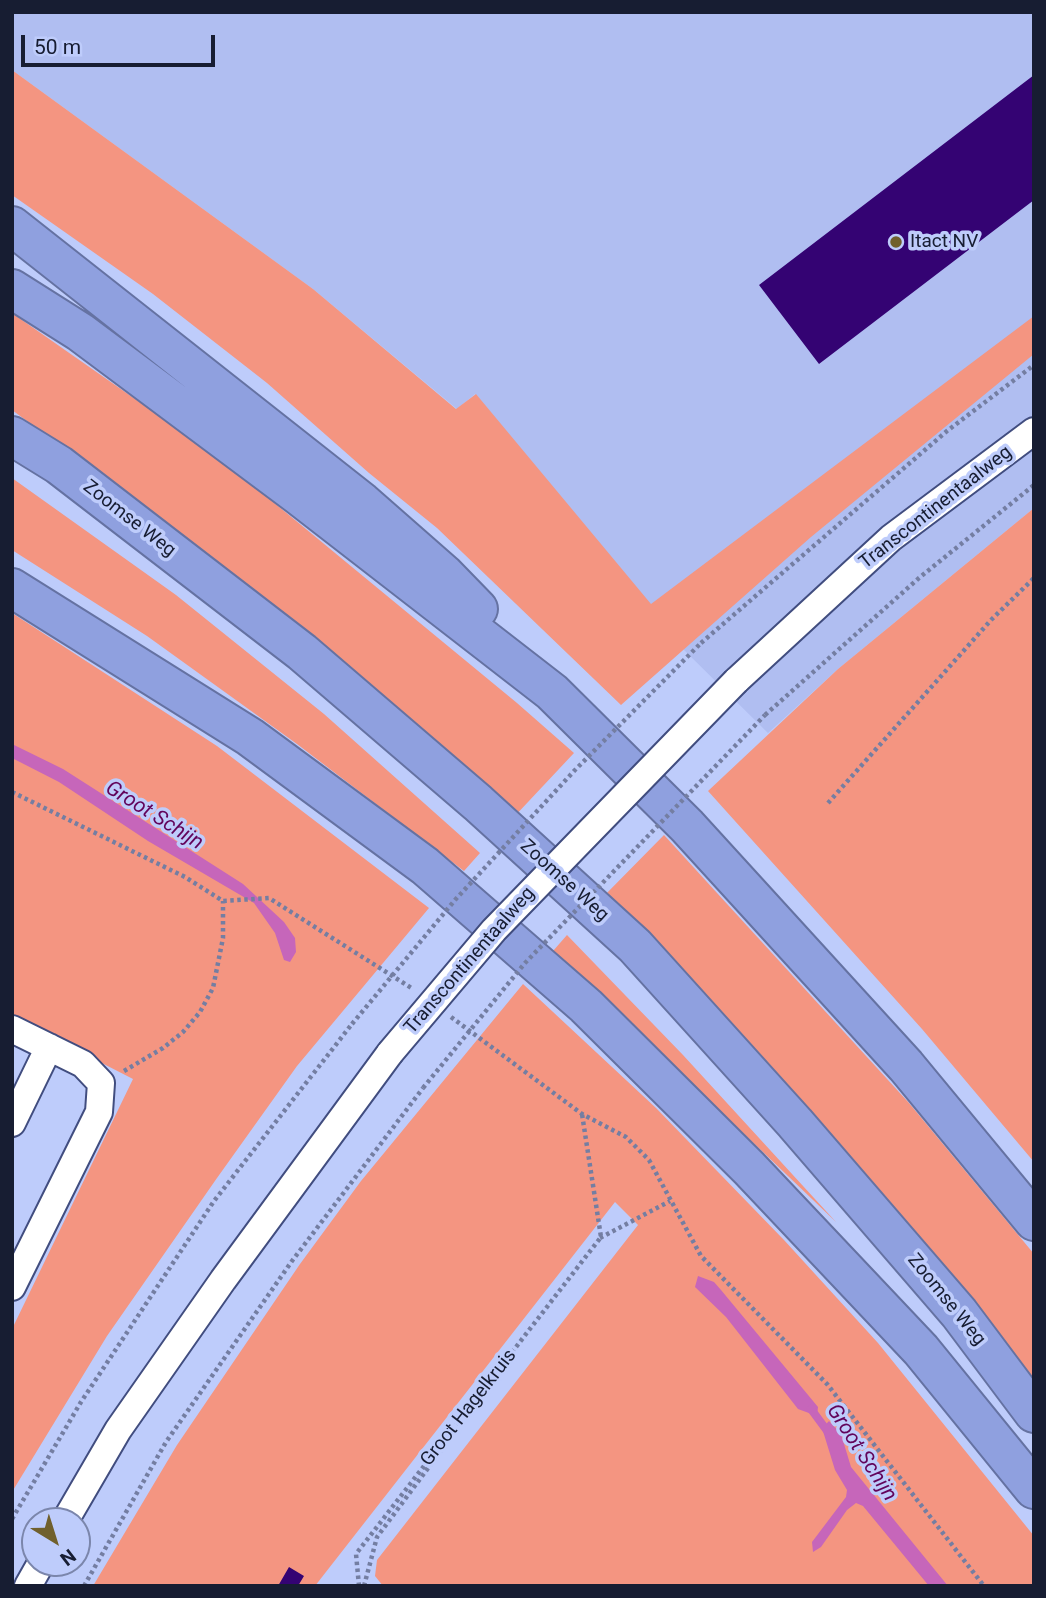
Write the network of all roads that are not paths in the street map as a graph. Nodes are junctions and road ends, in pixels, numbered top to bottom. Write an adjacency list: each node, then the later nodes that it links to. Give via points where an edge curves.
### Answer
1 (12, 226): 6 (highway, via 362,502 444,574)
2 (12, 289): 6 (highway, via 79,332 298,495)
3 (1034, 431): 14 (street, Transcontinentaalweg, bridge, via 891,538 737,681 494,930 390,1053 223,1280 126,1419)
4 (12, 436): 12 (highway, Zoomse Weg, via 59,465 302,652 635,946 959,1313)
5 (12, 588): 13 (highway, via 250,737 425,866 586,1006 921,1350)
6 (552, 692): 10 (highway, via 687,826 906,1066)
7 (12, 1029): 8 (street)
8 (49, 1047): 9 (street); 11 (street, via 83,1064 101,1083 99,1112)
9 (12, 1123)
10 (1034, 1222)
11 (12, 1287)
12 (1034, 1413)
13 (1034, 1489)
14 (73, 1507)

